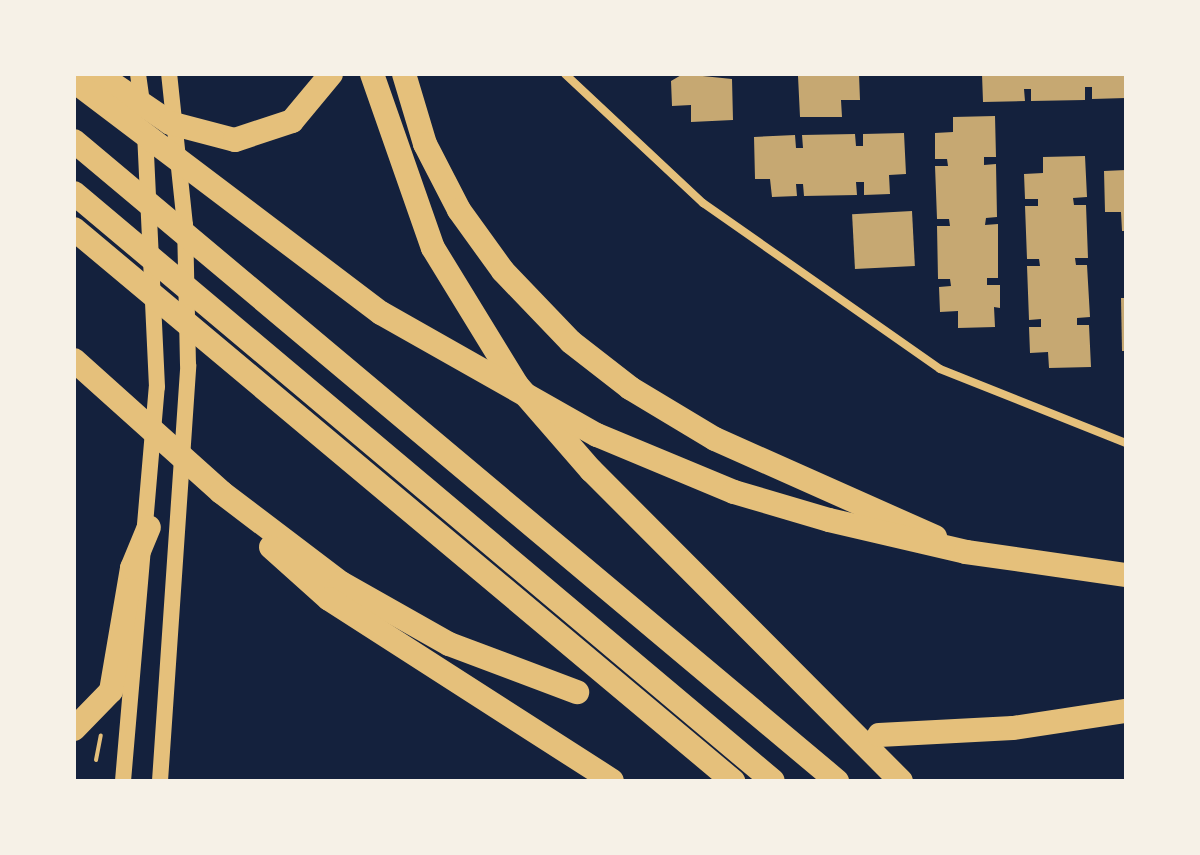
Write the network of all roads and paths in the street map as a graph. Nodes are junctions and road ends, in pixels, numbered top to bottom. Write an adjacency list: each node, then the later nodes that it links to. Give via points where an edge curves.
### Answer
1 (98, 74): 4 (highway, via 170,123 235,140 292,121)
2 (138, 74): 17 (main road, via 156,291)
3 (169, 74): 25 (main road, via 189,319)
4 (331, 74)
5 (372, 74): 30 (highway, via 403,178 440,263 535,408)
6 (404, 74): 18 (highway, via 425,144 466,220 519,290 590,358 726,445)
7 (565, 74): 14 (street, via 703,203 940,369)
8 (74, 81): 18 (highway, via 339,284 507,390 734,492)
9 (74, 141): 29 (highway)
10 (74, 193): 28 (highway)
11 (74, 229): 27 (highway)
12 (74, 360): 15 (highway)
13 (74, 385): 15 (highway)
14 (1126, 443)
15 (180, 457): 16 (highway)
16 (221, 492): 20 (highway, via 384,609 473,655); 26 (highway, via 329,599)
17 (149, 527): 22 (highway, via 132,568 111,691); 24 (main road)
18 (966, 552): 19 (highway)
19 (1126, 575)
20 (577, 692)
21 (1126, 711): 23 (highway, via 1013,728)
22 (74, 729)
23 (879, 735)
24 (123, 781)
25 (160, 781)
26 (612, 781)
27 (733, 781)
28 (773, 781)
29 (837, 781)
30 (901, 781)

